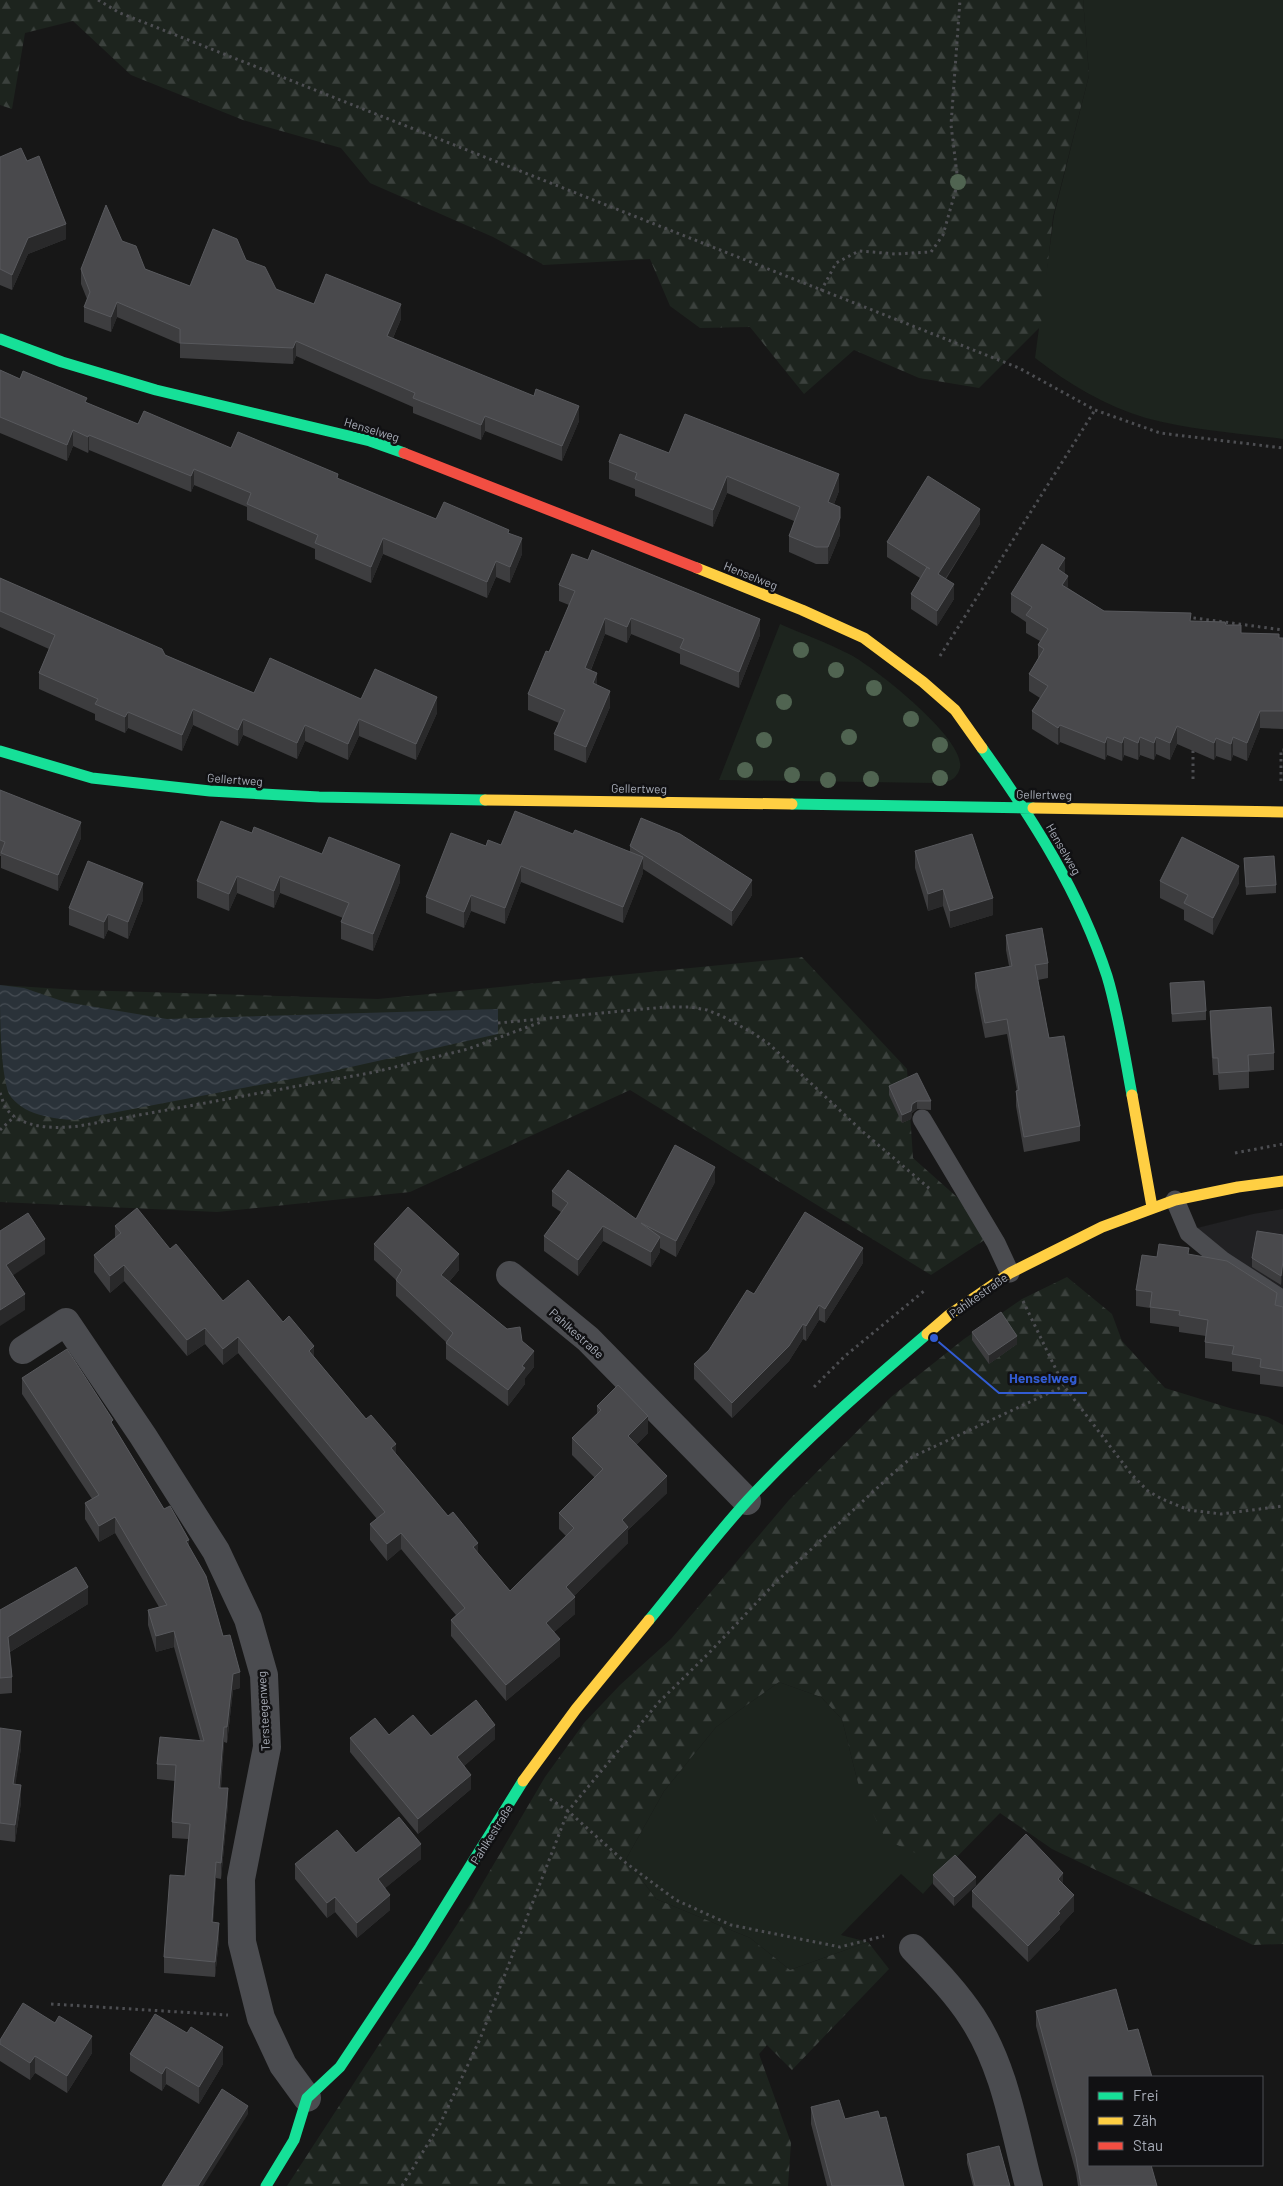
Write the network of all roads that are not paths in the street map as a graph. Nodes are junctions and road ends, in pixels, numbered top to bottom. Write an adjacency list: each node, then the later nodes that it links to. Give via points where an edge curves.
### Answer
1 (0, 339): 3 (street, Henselweg, via 62,362 156,390 370,442 455,472 802,610 864,638 955,710)
2 (0, 752): 3 (street, Gellertweg, via 92,778 220,792 320,797)
3 (1025, 808): 4 (street, Gellertweg); 8 (street, Henselweg, via 1076,898 1107,977)
4 (1283, 812)
5 (922, 1119): 9 (lane, via 996,1243)
6 (1283, 1181): 7 (street, Pahlkestraße)
7 (1175, 1200): 8 (street, Pahlkestraße); 11 (lane, via 1189,1233 1223,1261)
8 (1152, 1207): 9 (street, Pahlkestraße, via 1102,1227)
9 (1010, 1273): 13 (street, Pahlkestraße, via 949,1315 868,1384)
10 (510, 1275): 13 (street, Pahlkestraße, via 588,1340)
11 (1283, 1300)
12 (23, 1350): 15 (street, Tersteegenweg, via 66,1322 216,1551 248,1619 264,1676 267,1747 242,1879 242,1942 262,2018 283,2065)
13 (747, 1501): 15 (street, Pahlkestraße, via 576,1709 524,1780 420,1947 340,2067)
14 (912, 1948): 17 (street, via 954,1992 978,2028 999,2071)
15 (307, 2098): 16 (street, Pahlkestraße, via 294,2140)
16 (266, 2186)
17 (1029, 2186)

